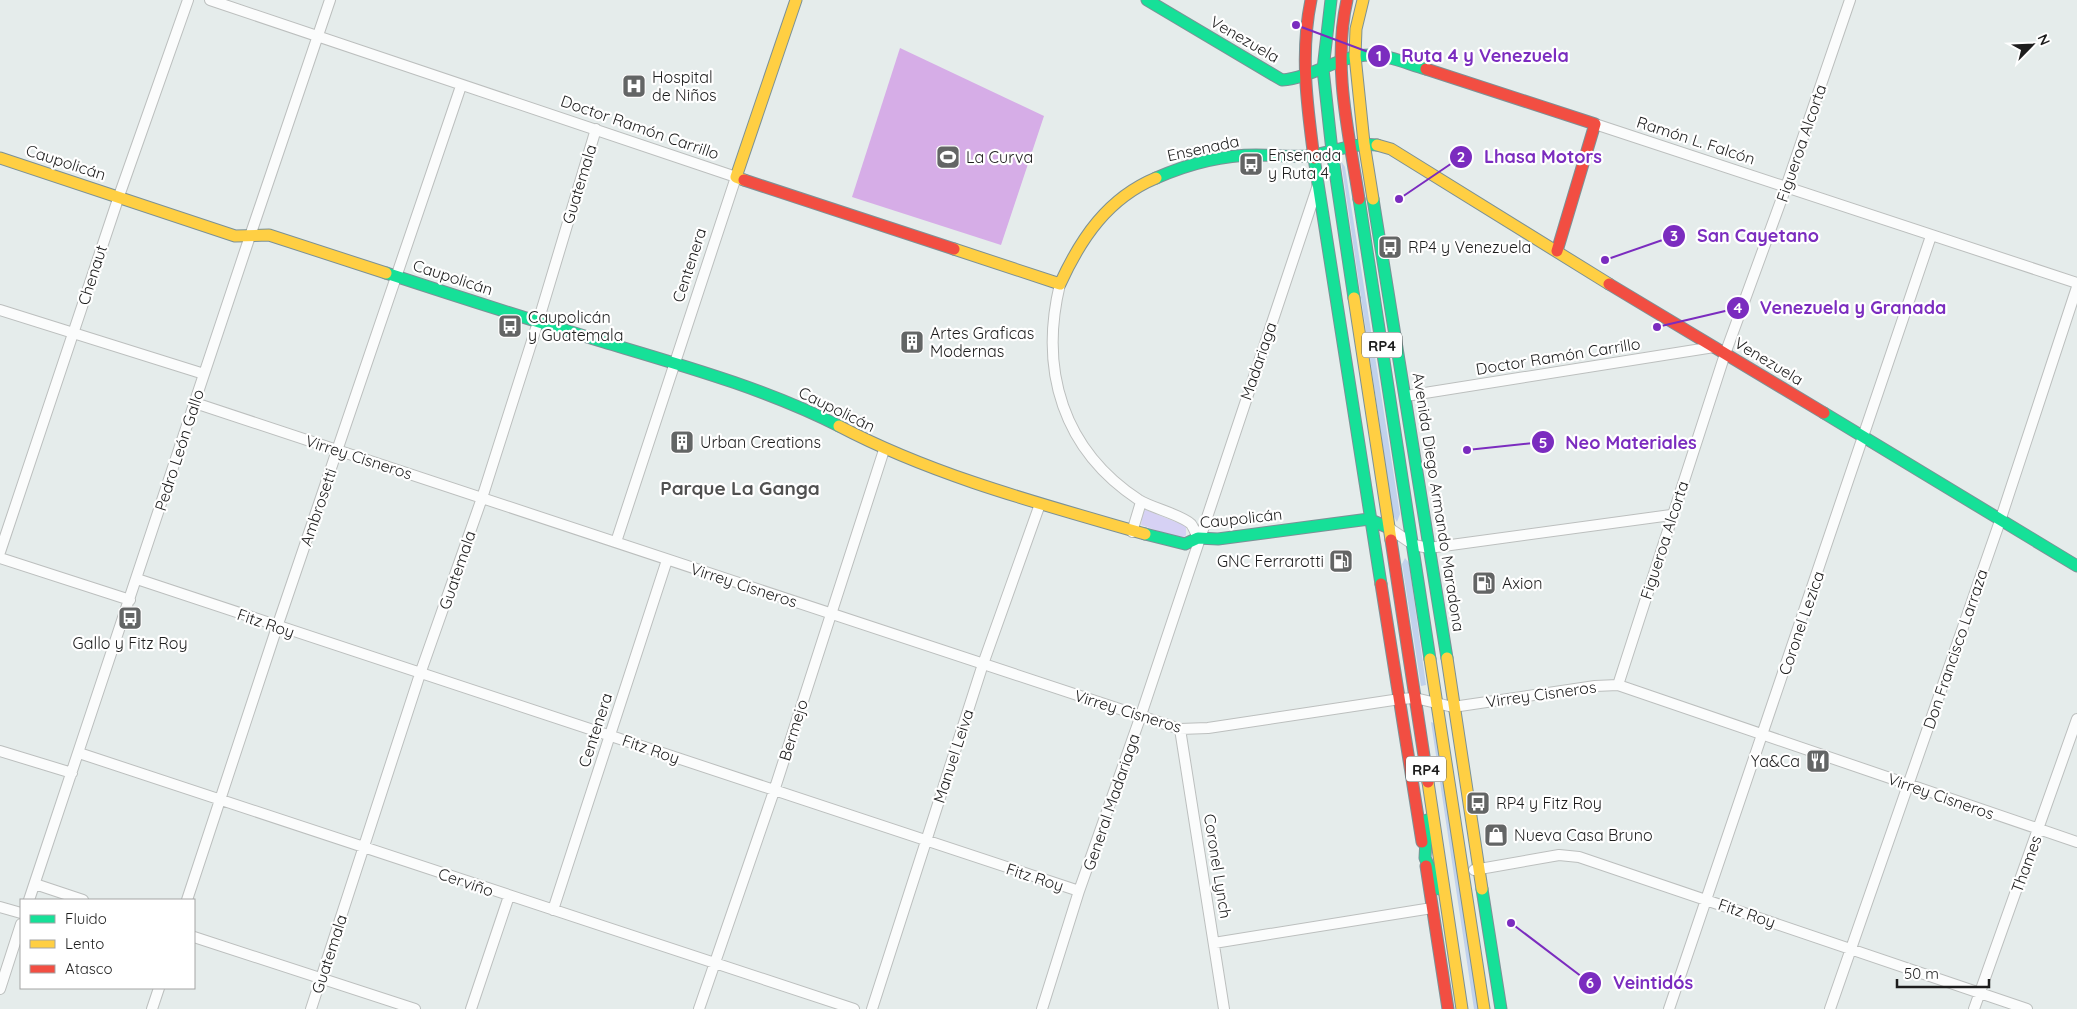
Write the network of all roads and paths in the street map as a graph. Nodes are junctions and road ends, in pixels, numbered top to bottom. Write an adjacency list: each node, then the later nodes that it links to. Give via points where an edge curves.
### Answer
1 (188, 0): 27 (street, Chenaut)
2 (210, 0): 11 (street, Doctor Ramón Carrillo)
3 (330, 0): 11 (street, Pedro León Gallo)
4 (796, 0): 24 (street, Centenera)
5 (1147, 0): 15 (street, Venezuela, via 1282,80)
6 (1311, 0): 15 (street, via 1305,38)
7 (1331, 0): 14 (street, RP4)
8 (1347, 0): 13 (street, Avenida Diego Armando Maradona / RP4)
9 (1363, 0): 12 (street, Avenida Diego Armando Maradona, via 1356,29)
10 (1850, 0): 26 (street, Figueroa Alcorta)
11 (318, 36): 16 (street, Doctor Ramón Carrillo); 28 (street, Pedro León Gallo)
12 (1355, 56): 13 (street, Ramón L. Falcón); 17 (street, Ramón L. Falcón, via 1370,53 1385,56); 19 (street, Avenida Diego Armando Maradona)
13 (1341, 60): 14 (street, Ramón L. Falcón); 20 (street, Avenida Diego Armando Maradona / RP4)
14 (1324, 69): 15 (street, Ramón L. Falcón); 21 (street, RP4)
15 (1304, 77): 22 (street)
16 (460, 86): 18 (street, Doctor Ramón Carrillo); 31 (street, Ambrosetti)
17 (1595, 124): 26 (street, Ramón L. Falcón); 30 (street)
18 (596, 129): 24 (street, Doctor Ramón Carrillo); 36 (street, Guatemala)
19 (1364, 143): 20 (street, Ensenada); 30 (street, Venezuela, via 1376,143 1391,149); 42 (street, Avenida Diego Armando Maradona)
20 (1351, 146): 21 (street, Ensenada); 57 (street, Avenida Diego Armando Maradona / RP4)
21 (1332, 151): 22 (street, Ensenada); 53 (street, RP4)
22 (1314, 155): 25 (street); 33 (street, Ensenada, via 1231,156 1172,170 1146,182 1117,201 1094,223 1078,245)
23 (0, 158): 27 (street, Caupolicán)
24 (736, 177): 33 (street, Doctor Ramón Carrillo); 40 (street, Centenera)
25 (1318, 184): 51 (street); 55 (street, Madariaga)
26 (1786, 187): 29 (street, Ramón L. Falcón); 39 (street, Figueroa Alcorta)
27 (119, 196): 28 (street, Caupolicán, via 235,236); 37 (street, Chenaut)
28 (250, 236): 31 (street, Caupolicán, via 269,235); 41 (street, Pedro León Gallo)
29 (1932, 236): 32 (street, Ramón L. Falcón); 44 (street, Coronel Lezica)
30 (1557, 251): 38 (street, Venezuela)
31 (397, 276): 36 (street, Caupolicán); 46 (street, Ambrosetti)
32 (2077, 283)
33 (1060, 284): 48 (street, Ensenada, via 1052,334 1054,367 1062,404 1074,434 1097,466 1114,483)
34 (2077, 288): 52 (street, Don Francisco Larraza)
35 (0, 310): 37 (street)
36 (538, 322): 40 (street, Caupolicán); 47 (street, Guatemala)
37 (73, 334): 41 (street); 59 (street, Chenaut)
38 (1714, 347): 39 (street, Venezuela); 42 (street, Doctor Ramón Carrillo)
39 (1725, 354): 44 (street, Venezuela); 50 (street, Figueroa Alcorta)
40 (674, 363): 45 (street, Caupolicán, via 809,411); 56 (street, Centenera)
41 (204, 374): 43 (street, Pedro León Gallo)
42 (1406, 396): 58 (street, Avenida Diego Armando Maradona)
43 (195, 403): 46 (street, Virrey Cisneros); 63 (street, Pedro León Gallo)
44 (1864, 438): 52 (street, Venezuela); 77 (street, Coronel Lezica)
45 (884, 450): 49 (street, Caupolicán); 65 (street, Bermejo)
46 (338, 451): 47 (street, Virrey Cisneros); 66 (street, Ambrosetti)
47 (482, 498): 56 (street, Virrey Cisneros); 68 (street, Guatemala)
48 (1142, 502): 54 (street); 55 (street, Ensenada, via 1190,524)
49 (1040, 504): 54 (street, Caupolicán); 67 (street, Manuel Leiva)
50 (1671, 515): 58 (street); 69 (street, Figueroa Alcorta)
51 (1369, 519): 53 (street); 55 (street, Caupolicán, via 1218,539); 71 (street)
52 (2000, 521): 62 (street, Venezuela); 82 (street, Don Francisco Larraza)
53 (1389, 528): 57 (street); 70 (street, RP4)
54 (1132, 532): 55 (street, Caupolicán, via 1185,544)
55 (1198, 538): 74 (street, General Madariaga)
56 (616, 542): 61 (street, Virrey Cisneros)
57 (1414, 545): 58 (street); 72 (street, Avenida Diego Armando Maradona / RP4)
58 (1429, 548): 73 (street, Avenida Diego Armando Maradona)
59 (0, 552)
60 (0, 558): 64 (street)
61 (667, 560): 65 (street, Virrey Cisneros); 78 (street, Centenera)
62 (2077, 566)
63 (137, 579): 64 (street, Pedro León Gallo); 66 (street, Fitz Roy)
64 (130, 600): 80 (street, Pedro León Gallo)
65 (830, 612): 67 (street, Virrey Cisneros); 83 (street, Bermejo)
66 (277, 627): 68 (street, Fitz Roy); 85 (street, Ambrosetti)
67 (983, 664): 74 (street, Virrey Cisneros); 87 (street, Manuel Leiva)
68 (420, 674): 78 (street, Fitz Roy); 89 (street, Guatemala)
69 (1618, 685): 73 (street, Virrey Cisneros); 77 (street, Virrey Cisneros)
70 (1415, 698): 71 (street, Virrey Cisneros); 72 (street, Virrey Cisneros); 84 (street, RP4)
71 (1400, 699): 76 (street, Virrey Cisneros, via 1208,728); 90 (street)
72 (1437, 703): 73 (street, Virrey Cisneros); 92 (street, Avenida Diego Armando Maradona / RP4)
73 (1453, 707): 91 (street, Avenida Diego Armando Maradona)
74 (1140, 718): 76 (street, Virrey Cisneros); 94 (street, General Madariaga)
75 (2077, 719): 86 (street, Thames)
76 (1180, 729): 107 (street, Coronel Lynch)
77 (1763, 734): 82 (street, Virrey Cisneros); 99 (street, Coronel Lezica)
78 (610, 736): 83 (street, Fitz Roy); 103 (street, Centenera)
79 (0, 751): 81 (street)
80 (79, 754): 81 (street, Pedro León Gallo); 85 (street, Cerviño)
81 (72, 773): 93 (street, Pedro León Gallo)
82 (1907, 785): 86 (street, Virrey Cisneros); 108 (street, Don Francisco Larraza)
83 (774, 791): 87 (street, Fitz Roy); 109 (street, Bermejo)
84 (1429, 791): 90 (street); 100 (street, RP4)
85 (220, 798): 89 (street, Cerviño); 98 (street, Ambrosetti)
86 (2039, 829): 88 (street, Virrey Cisneros); 113 (street, Thames)
87 (926, 842): 94 (street, Fitz Roy); 120 (street, Manuel Leiva)
88 (2077, 842)
89 (364, 847): 95 (street, Cerviño); 110 (street, Guatemala)
90 (1425, 858): 100 (street); 102 (street)
91 (1479, 869): 92 (street, Fitz Roy); 99 (street, Fitz Roy, via 1570,855); 126 (street, Avenida Diego Armando Maradona)
92 (1463, 872): 125 (street, Avenida Diego Armando Maradona / RP4)
93 (35, 884): 96 (street, Pedro León Gallo); 97 (street)
94 (1079, 891): 121 (street, General Madariaga)
95 (509, 896): 103 (street, Cerviño); 117 (street)
96 (29, 899)
97 (80, 899)
98 (187, 899)
99 (1706, 900): 108 (street, Fitz Roy); 127 (street, Coronel Lezica)
100 (1446, 906): 124 (street, RP4)
101 (0, 907): 104 (street)
102 (1432, 908): 107 (street); 123 (street)
103 (552, 910): 109 (street, Cerviño)
104 (20, 913)
105 (20, 927): 111 (street)
106 (195, 937): 110 (street)
107 (1214, 943): 122 (street, Coronel Lynch)
108 (1850, 948): 113 (street, Fitz Roy); 128 (street, Don Francisco Larraza)
109 (714, 963): 118 (street, Bermejo); 119 (street, Cerviño)
110 (321, 978): 115 (street, Guatemala); 116 (street)
111 (0, 989)
112 (158, 989): 114 (street)
113 (1979, 993): 129 (street, Thames); 130 (street, Fitz Roy)
114 (152, 1009)
115 (311, 1009)
116 (415, 1009)
117 (471, 1009)
118 (699, 1009)
119 (854, 1009)
120 (872, 1009)
121 (1042, 1009)
122 (1224, 1009)
123 (1448, 1009)
124 (1462, 1009)
125 (1484, 1009)
126 (1501, 1009)
127 (1669, 1009)
128 (1830, 1009)
129 (1974, 1009)
130 (2027, 1009)

